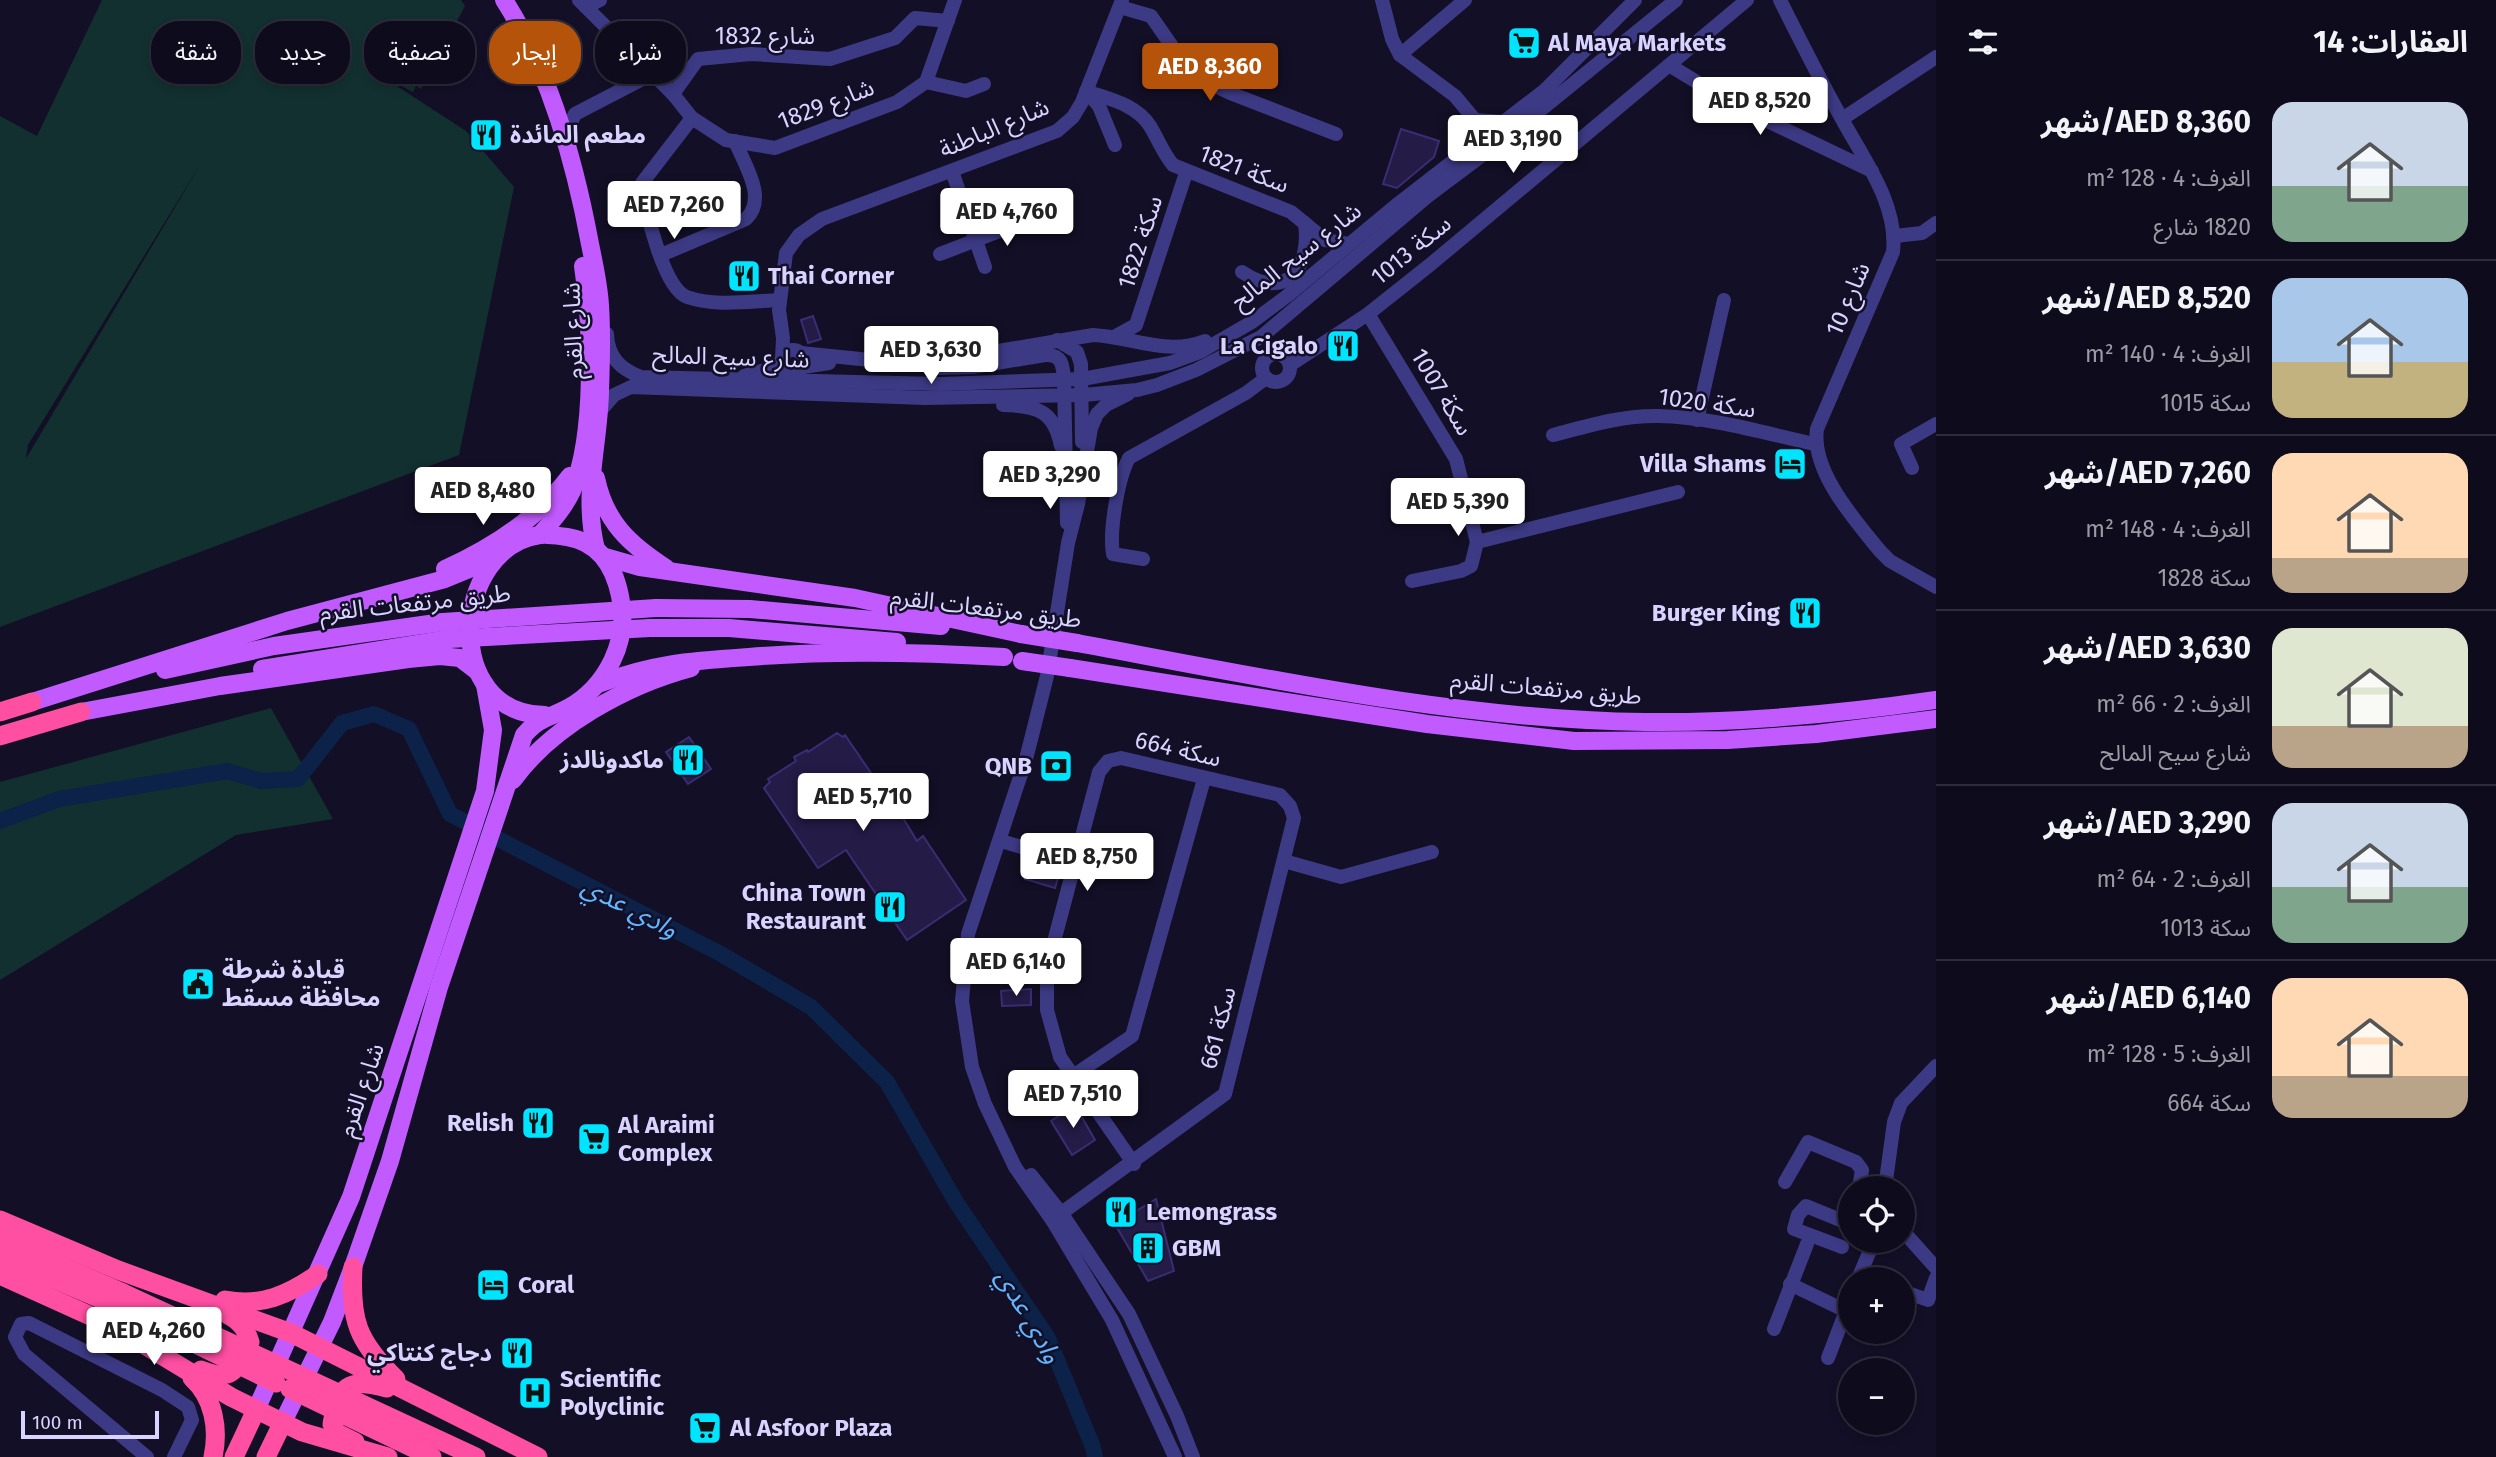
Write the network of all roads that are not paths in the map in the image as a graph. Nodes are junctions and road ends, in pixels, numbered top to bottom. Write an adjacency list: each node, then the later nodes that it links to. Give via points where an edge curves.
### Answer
1 (491, 0): 79 (main road, شارع القرم, via 523,59 547,122 580,243 589,353)
2 (504, 0): 24 (main road, شارع القرم)
3 (600, 0): 11 (street)
4 (955, 0): 14 (street)
5 (1382, 0): 15 (street)
6 (1465, 0): 15 (street)
7 (1635, 0): 29 (street, شارع سيح المالح, via 1545,90)
8 (1676, 0): 54 (street, شارع سيح المالح, via 1428,196)
9 (1747, 0): 17 (street, سكة 1013)
10 (1780, 0): 27 (street)
11 (583, 3): 13 (street, 1829 شارع)
12 (1121, 3): 22 (street, شارع الباطنة); 30 (street, via 1151,16 1192,75)
13 (601, 21)
14 (948, 21): 18 (street); 23 (street, 1832 شارع, via 915,18 895,38 831,60 751,54 698,59)
15 (1400, 55): 28 (street, via 1455,96)
16 (1936, 57): 27 (street)
17 (1668, 65): 36 (street, via 1736,106); 53 (street, سكة 1013)
18 (926, 82): 21 (street, via 966,91); 32 (street, 1829 شارع, via 897,102 775,148)
19 (634, 84): 25 (street)
20 (664, 84): 23 (street, 1829 شارع)
21 (984, 84)
22 (1086, 91): 33 (street, via 1100,106); 35 (street, شارع الباطنة, via 1073,117 1057,131); 37 (street, سكة 1821, via 1129,106 1149,124 1172,165)
23 (674, 94): 26 (street, 1829 شارع)
24 (552, 103): 25 (street); 31 (main road, شارع القرم)
25 (575, 114): 31 (street)
26 (692, 118): 32 (street, 1829 شارع); 45 (street, via 642,183)
27 (1842, 119): 36 (street)
28 (1475, 120): 29 (street); 34 (street)
29 (1503, 122): 34 (street, شارع سيح المالح)
30 (1336, 134)
31 (564, 138): 50 (main road, شارع القرم, via 580,188)
32 (735, 141): 45 (street, via 755,190 751,214)
33 (1115, 145)
34 (1472, 145): 44 (street, شارع سيح المالح)
35 (952, 171): 43 (street); 51 (street, شارع الباطنة, via 822,219 799,235 786,253)
36 (1872, 172): 41 (street)
37 (1186, 173): 39 (street, سكة 1821, via 1290,212); 56 (street, سكة 1822)
38 (1061, 207): 43 (street)
39 (1305, 223): 42 (street, سكة 1821); 49 (street, via 1306,249 1296,272 1280,282 1267,283)
40 (1936, 223): 41 (street, via 1922,233)
41 (1895, 236): 78 (street, شارع 10, via 1893,252)
42 (1325, 240): 44 (street); 47 (street)
43 (976, 241): 46 (street); 48 (street)
44 (1348, 244): 47 (street, شارع سيح المالح)
45 (661, 254): 51 (street, via 671,282 685,296 723,302)
46 (940, 254)
47 (1326, 265): 55 (street, شارع سيح المالح)
48 (985, 267)
49 (1242, 272)
50 (599, 289): 67 (street, شارع سيح المالح, via 605,305 607,342 627,372 640,377); 74 (main road, شارع القرم)
51 (780, 300): 58 (street, شارع الباطنة)
52 (1724, 300): 75 (street)
53 (1367, 314): 65 (street, سكة 1013); 84 (street, سكة 1007, via 1456,459)
54 (1283, 319): 61 (street, شارع سيح المالح); 62 (street, via 1275,333)
55 (1252, 322): 60 (street, via 1195,345); 68 (street, شارع سيح المالح, via 1200,352 1170,363)
56 (1136, 324): 57 (street, سكة 1822); 60 (street, سكة 1822)
57 (1116, 336): 59 (street); 60 (street)
58 (783, 338): 63 (street); 64 (street, شارع الباطنة)
59 (1056, 340): 63 (street, via 945,360); 68 (street, via 1077,352)
60 (1144, 344)
61 (1240, 348): 62 (street); 70 (street, شارع سيح المالح, via 1196,370)
62 (1272, 356): 65 (street, via 1283,356); 66 (street, via 1262,366)
63 (800, 357): 64 (street, via 786,352); 64 (street, via 797,372 784,368); 69 (street, via 818,363 956,369 1052,354 1063,365)
64 (782, 360): 67 (street, via 754,374)
65 (1290, 365): 66 (street, via 1283,381 1274,383)
66 (1266, 378): 87 (street, via 1129,458 1111,543 1113,554)
67 (722, 379): 69 (street, شارع سيح المالح, via 940,384)
68 (1082, 379): 69 (street, شارع سيح المالح); 71 (street)
69 (1064, 380): 72 (street)
70 (1137, 390): 71 (street, شارع سيح المالح); 81 (street, via 1097,414)
71 (1083, 395): 72 (street, شارع سيح المالح); 81 (street)
72 (1065, 396): 73 (street, شارع سيح المالح); 81 (street)
73 (949, 398): 74 (street, شارع سيح المالح, via 631,387 614,395); 81 (street, via 1041,411 1055,425)
74 (599, 412): 79 (main road, شارع القرم)
75 (1697, 420): 77 (street, سكة 1020, via 1659,416 1616,419); 78 (street, سكة 1020)
76 (1936, 424): 80 (street, via 1900,444)
77 (1553, 435)
78 (1815, 443): 90 (street, via 1827,478 1880,551)
79 (588, 457): 83 (main road, شارع القرم, via 559,513); 85 (main road, شارع القرم, via 590,524); 88 (main road, via 601,501 619,531); 91 (main road, via 532,516 497,541 456,564)
80 (1912, 468)
81 (1074, 479): 108 (street, via 1078,503 1047,676)
82 (1678, 492): 84 (street)
83 (540, 535): 85 (main road, via 575,538); 86 (main road)
84 (1478, 542): 89 (street, via 1471,566)
85 (600, 553): 88 (main road, via 628,565); 97 (main road, via 617,582 623,620 618,648)
86 (499, 557): 91 (main road, via 445,579); 96 (main road, via 481,583 469,615 471,646)
87 (1143, 559)
88 (672, 571): 93 (main road, via 855,598)
89 (1412, 581)
90 (1936, 587)
91 (381, 595): 99 (main road)
92 (446, 631): 93 (main road, طريق مرتفعات القرم, bridge, via 656,608 750,609); 95 (main road, طريق مرتفعات القرم, bridge, via 729,628 868,638); 99 (main road, طريق مرتفعات القرم, via 274,646); 101 (main road, طريق مرتفعات القرم, via 190,682)
93 (1021, 634): 98 (main road, طريق مرتفعات القرم, bridge, via 1416,702 1570,718 1644,722 1768,718)
94 (743, 657): 95 (main road, via 893,651); 97 (main road, via 659,664); 106 (main road, via 681,671 624,692 549,740 532,755)
95 (1013, 659): 103 (main road, طريق مرتفعات القرم, bridge, via 1427,724 1574,741 1728,740)
96 (481, 678): 101 (main road, via 460,658 440,656 209,688); 102 (main road, via 512,708); 128 (main road, شارع القرم, via 493,730 485,791 359,1174)
97 (598, 684): 102 (main road, via 569,707)
98 (1936, 700)
99 (32, 702): 100 (highway)
100 (0, 712)
101 (81, 712): 104 (highway)
102 (545, 715): 106 (main road, شارع القرم, via 524,735)
103 (1936, 719)
104 (0, 736)
105 (1204, 779): 107 (street, سكة 664, via 1280,795); 111 (street, سكة 664, via 1121,758 1108,761 1099,772); 113 (street, via 1132,1036)
106 (502, 797): 126 (main road, شارع القرم)
107 (1290, 806): 110 (street, سكة 661, via 1294,818)
108 (1001, 841): 111 (street); 119 (street, via 968,934 961,1002 972,1067 985,1104 1009,1151)
109 (1432, 852): 110 (street, via 1341,877)
110 (1284, 861): 114 (street, سكة 661, via 1225,1094)
111 (1077, 863): 113 (street, سكة 664, via 1047,968 1046,1010 1060,1057)
112 (1936, 1066): 116 (street, via 1901,1103)
113 (1073, 1076): 114 (street, سكة 664)
114 (1133, 1164): 119 (street, سكة 661)
115 (1861, 1176): 117 (street, via 1856,1162 1808,1142)
116 (1887, 1176)
117 (1785, 1182)
118 (1838, 1216): 124 (street, via 1806,1206 1794,1229)
119 (1057, 1217): 154 (street, via 1112,1320); 155 (street, via 1130,1316)
120 (0, 1220): 132 (highway, via 118,1270)
121 (0, 1239): 134 (highway)
122 (1915, 1242): 127 (street)
123 (1807, 1244): 131 (street)
124 (1838, 1246)
125 (0, 1256): 134 (highway)
126 (353, 1266): 139 (main road, شارع القرم); 142 (highway, via 354,1320 363,1341)
127 (1936, 1268)
128 (318, 1274): 132 (highway, via 262,1303); 138 (main road, شارع القرم)
129 (0, 1275): 140 (highway, via 115,1326)
130 (1936, 1278): 133 (street, via 1928,1300)
131 (1790, 1284): 135 (street); 136 (street)
132 (189, 1294): 138 (highway); 140 (highway, via 237,1319 250,1342 240,1364 228,1376 219,1377)
133 (1915, 1296)
134 (119, 1299): 151 (highway, bridge); 152 (highway, bridge)
135 (1838, 1302)
136 (1774, 1329)
137 (1838, 1332): 141 (street)
138 (291, 1333): 139 (highway); 143 (main road, شارع القرم)
139 (320, 1347): 142 (highway); 144 (main road, شارع القرم)
140 (167, 1356): 143 (highway); 148 (highway, via 208,1399 216,1437)
141 (1828, 1358)
142 (415, 1396): 145 (highway, via 363,1383 338,1395 334,1429); 153 (highway)
143 (256, 1410): 144 (highway); 149 (highway, شارع القرم)
144 (283, 1422): 145 (highway); 150 (highway, شارع القرم)
145 (382, 1454)
146 (147, 1457): 147 (street, via 24,1354 15,1337 21,1324 29,1323 188,1407 192,1420)
147 (174, 1457)
148 (213, 1457)
149 (234, 1457)
150 (266, 1457)
151 (432, 1457)
152 (476, 1457)
153 (538, 1457)
154 (1175, 1457)
155 (1192, 1457)

